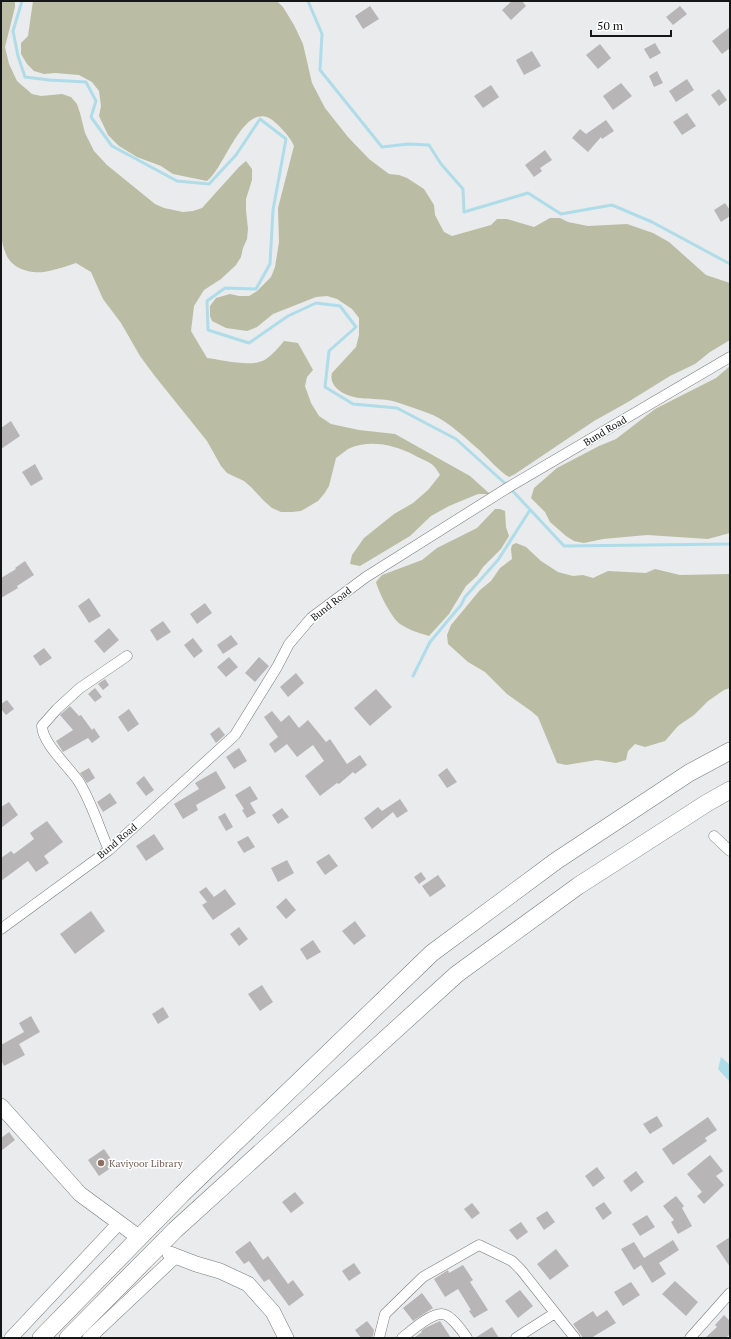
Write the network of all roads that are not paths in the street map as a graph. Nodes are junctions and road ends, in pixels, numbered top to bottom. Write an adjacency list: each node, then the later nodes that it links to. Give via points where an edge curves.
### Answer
1 (730, 357): 6 (street, Bund Road, via 503,491 366,577 311,618 289,644 278,667 235,735)
2 (127, 656): 6 (street, via 80,688 42,726 50,745 79,783)
3 (730, 751): 16 (highway, via 689,773 556,861 432,954 182,1194)
4 (730, 790): 17 (highway, via 578,886 457,974 175,1230)
5 (714, 836): 7 (street)
6 (109, 850): 8 (street, Bund Road)
7 (730, 850)
8 (1, 929)
9 (1, 1106): 10 (main road, via 80,1194)
10 (119, 1224): 11 (main road); 15 (street)
11 (133, 1233)
12 (173, 1255): 18 (street); 19 (main road, via 220,1270 248,1284 273,1312)
13 (730, 1293): 25 (street)
14 (555, 1313): 20 (street, via 512,1261 479,1245 423,1277 385,1314); 23 (street); 24 (street)
15 (11, 1338)
16 (41, 1338)
17 (68, 1338)
18 (89, 1338)
19 (286, 1338)
20 (379, 1338)
21 (402, 1338): 22 (street, via 434,1315 443,1314 462,1330)
22 (467, 1338)
23 (516, 1338)
24 (575, 1338)
25 (690, 1338)

